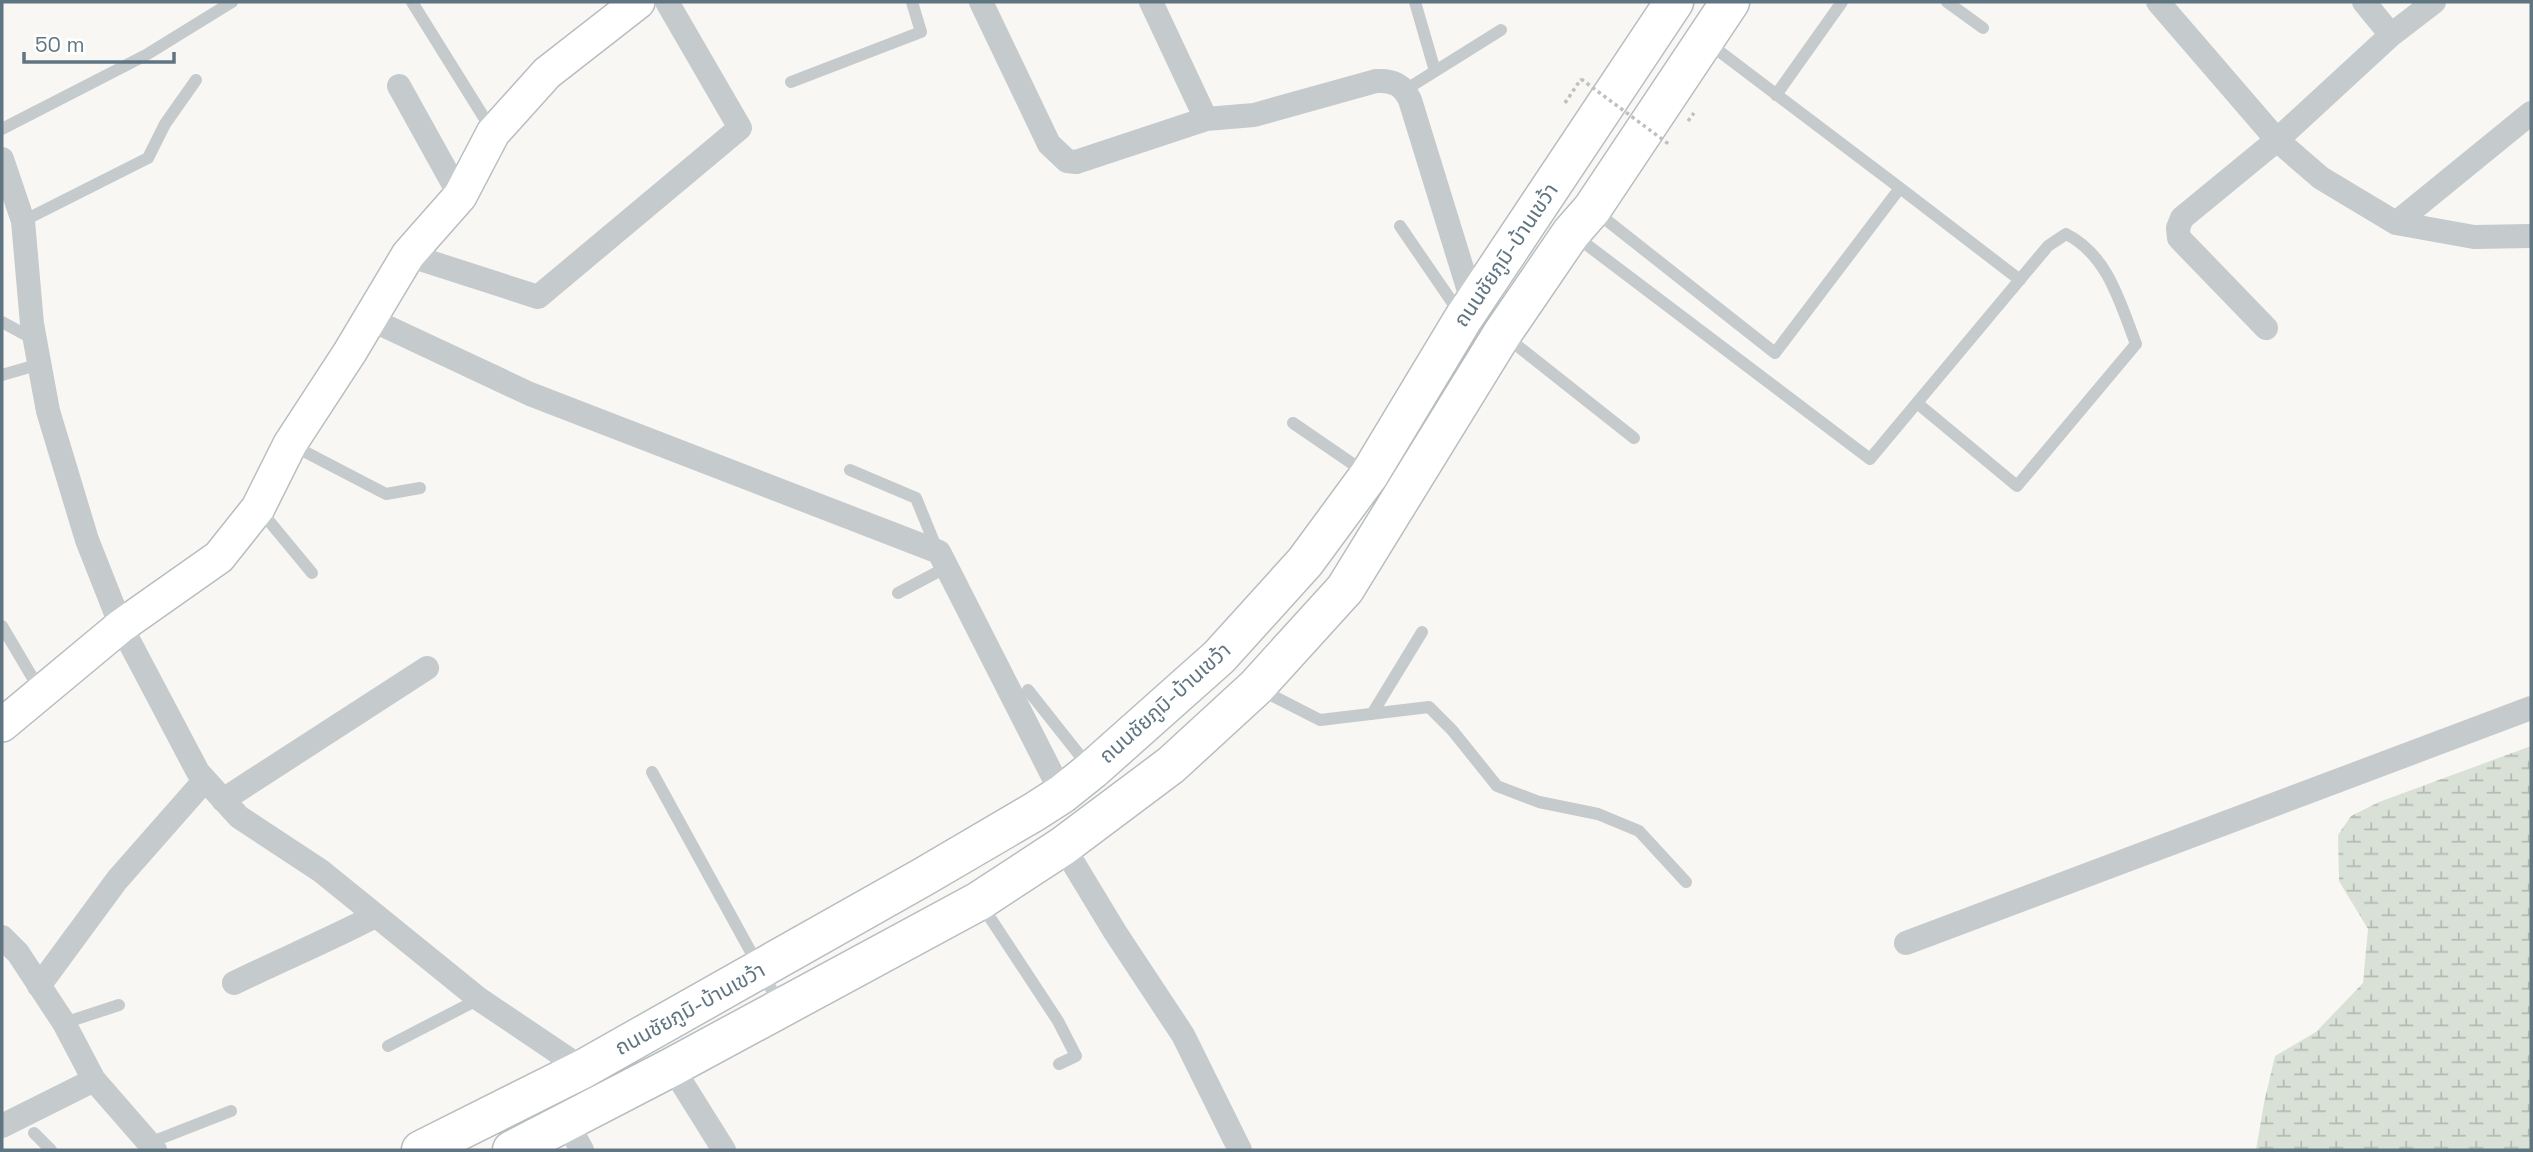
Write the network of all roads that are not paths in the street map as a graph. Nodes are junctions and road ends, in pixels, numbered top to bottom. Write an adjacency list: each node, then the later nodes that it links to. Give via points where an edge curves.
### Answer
1 (232, 2): 28 (lane, via 146,55)
2 (412, 2): 29 (lane)
3 (638, 2): 29 (street, via 547,73)
4 (667, 2): 39 (street, via 740,128 538,297)
5 (912, 2): 22 (lane, via 921,32)
6 (981, 2): 27 (street, via 1049,144 1067,162)
7 (1152, 2): 27 (street)
8 (1415, 2): 20 (lane)
9 (1674, 2): 41 (main road, ถนนชัยภูมิ-บ้านเขว้า)
10 (1730, 2): 19 (main road, ถนนชัยภูมิ-บ้านเขว้า)
11 (1842, 2): 25 (lane)
12 (1947, 2): 16 (lane)
13 (2158, 2): 30 (street)
14 (2364, 2): 18 (street)
15 (2434, 2): 18 (street)
16 (1983, 28)
17 (1501, 30): 20 (lane)
18 (2391, 35): 30 (street)
19 (1704, 40): 25 (lane); 35 (main road, ถนนชัยภูมิ-บ้านเขว้า)
20 (1435, 71): 24 (lane)
21 (196, 80): 34 (lane, via 148,158)
22 (791, 82)
23 (399, 86): 33 (street)
24 (1405, 90): 27 (street, via 1387,80 1376,81 1254,115); 41 (street)
25 (1776, 95): 32 (lane)
26 (2531, 113): 36 (street)
27 (1206, 119)
28 (2, 129)
29 (493, 133): 33 (street)
30 (2277, 140): 36 (street, via 2321,178); 44 (street, via 2182,218 2178,228 2179,238)
31 (2, 159): 34 (street)
32 (1900, 188): 35 (lane, via 1774,353); 40 (lane)
33 (460, 196): 39 (street)
34 (23, 220): 46 (street)
35 (1582, 221): 45 (main road, ถนนชัยภูมิ-บ้านเขว้า); 48 (lane, via 1870,459)
36 (2396, 223): 38 (street, via 2474,237)
37 (1400, 226): 41 (lane)
38 (2531, 236)
39 (408, 255): 42 (street)
40 (2020, 280): 48 (lane); 48 (lane, via 2048,246 2066,234 2082,242 2109,274 2136,344 2017,486)
41 (1468, 311): 53 (main road, ถนนชัยภูมิ-บ้านเขว้า)
42 (370, 319): 51 (street); 56 (street, via 530,394)
43 (2, 322): 46 (lane)
44 (2266, 328)
45 (1502, 334): 50 (lane); 63 (main road, ถนนชัยภูมิ-บ้านเขว้า, via 1345,589)
46 (37, 352): 47 (lane); 60 (street, via 48,411 87,540)
47 (2, 375)
48 (1917, 402)
49 (1293, 423): 53 (lane)
50 (1634, 438)
51 (290, 444): 54 (lane, via 386,494); 55 (street)
52 (850, 470): 56 (lane, via 916,498)
53 (1369, 475): 69 (main road, ถนนชัยภูมิ-บ้านเขว้า, via 1305,562 1219,657)
54 (420, 488)
55 (258, 508): 57 (lane); 60 (street, via 219,557)
56 (943, 559): 58 (lane); 72 (street)
57 (312, 573)
58 (898, 593)
59 (2, 626): 65 (lane)
60 (121, 626): 65 (street); 71 (street)
61 (1422, 632): 67 (lane)
62 (427, 668): 73 (street)
63 (1256, 687): 67 (lane, via 1320,719); 74 (main road, ถนนชัยภูมิ-บ้านเขว้า, via 1171,765)
64 (1028, 690): 69 (lane)
65 (41, 693): 68 (street)
66 (2531, 708): 79 (street)
67 (1372, 714): 75 (lane, via 1429,707 1497,786 1539,803 1598,814 1639,831)
68 (2, 725)
69 (1092, 770): 72 (main road, ถนนชัยภูมิ-บ้านเขว้า)
70 (652, 772): 80 (lane)
71 (205, 780): 73 (street); 82 (street, via 117,880)
72 (1062, 794): 80 (main road, ถนนชัยภูมิ-บ้านเขว้า)
73 (223, 800): 77 (street, via 239,817 321,871)
74 (1063, 846): 76 (main road, ถนนชัยภูมิ-บ้านเขว้า); 101 (street, via 1183,1035)
75 (1686, 882)
76 (979, 901): 85 (main road, ถนนชัยภูมิ-บ้านเขว้า); 88 (lane, via 1076,1055)
77 (375, 916): 81 (street); 83 (street)
78 (2, 937): 82 (street)
79 (1906, 943)
80 (761, 969): 85 (lane); 90 (main road, ถนนชัยภูมิ-บ้านเขว้า)
81 (234, 983)
82 (39, 986): 86 (street)
83 (479, 999): 87 (lane); 90 (street)
84 (118, 1005): 86 (lane)
85 (781, 1008): 89 (main road, ถนนชัยภูมิ-บ้านเขว้า)
86 (64, 1023): 91 (street)
87 (388, 1046)
88 (1059, 1064)
89 (672, 1067): 95 (main road, ถนนชัยภูมิ-บ้านเขว้า); 100 (street)
90 (583, 1069): 98 (main road, ถนนชัยภูมิ-บ้านเขว้า)
91 (94, 1080): 93 (street); 96 (street)
92 (230, 1111): 96 (lane)
93 (2, 1126)
94 (34, 1133): 97 (lane)
95 (574, 1136): 99 (main road, ถนนชัยภูมิ-บ้านเขว้า)
96 (152, 1147)
97 (51, 1150)
98 (421, 1150)
99 (512, 1150)
100 (724, 1150)
101 (1240, 1150)

